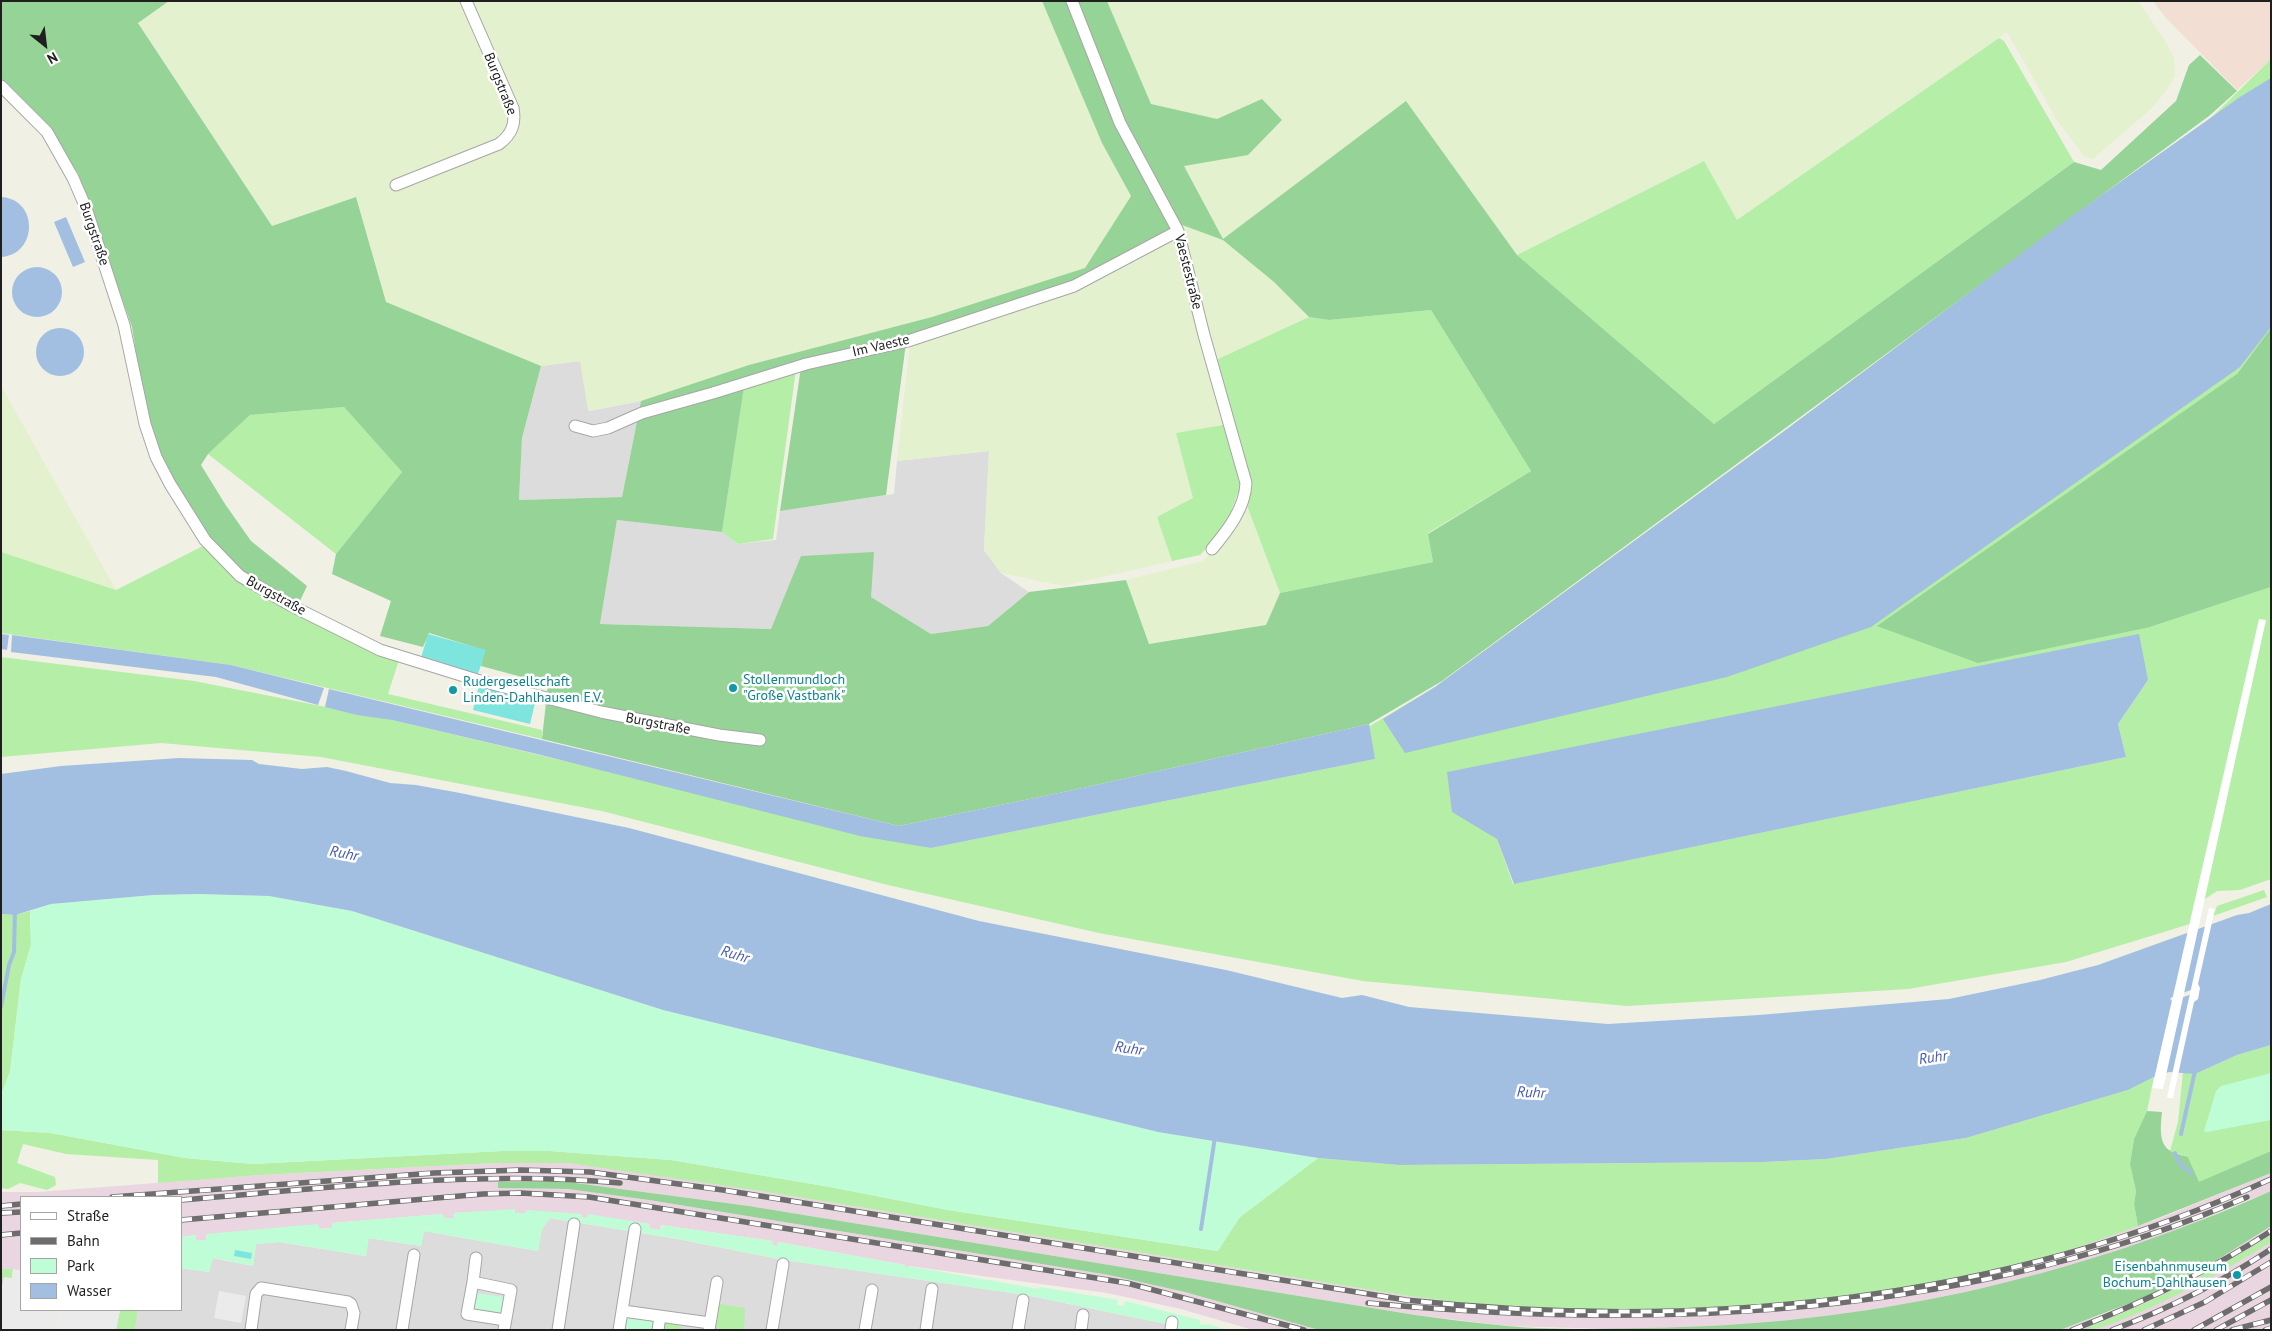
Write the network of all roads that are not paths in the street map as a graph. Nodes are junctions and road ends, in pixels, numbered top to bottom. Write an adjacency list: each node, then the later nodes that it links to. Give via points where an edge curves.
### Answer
1 (466, 1): 4 (street, Burgstraße, via 513,108 513,128 508,138 499,144)
2 (1072, 1): 5 (street, Vaestestraße, via 1120,123)
3 (1, 86): 8 (street, Burgstraße, via 47,132 73,178 124,325 145,424 156,457 205,540 240,576 380,650 477,680 601,712)
4 (396, 185)
5 (1178, 231): 6 (street, Im Vaeste, via 1074,286 926,335 806,364 642,413 608,428 593,431); 7 (street, Vaestestraße, via 1246,483 1246,496 1228,531)
6 (575, 426)
7 (1212, 549)
8 (760, 740)
9 (574, 1224): 27 (street)
10 (635, 1229): 19 (street)
11 (414, 1255): 26 (street)
12 (476, 1258): 14 (street)
13 (783, 1264): 30 (street)
14 (473, 1282): 22 (street, via 467,1314); 22 (street, via 511,1290)
15 (717, 1282): 23 (street)
16 (932, 1289): 32 (street)
17 (872, 1290): 31 (street)
18 (1023, 1300): 33 (street)
19 (623, 1311): 21 (street); 28 (street)
20 (1083, 1315): 34 (street)
21 (660, 1316): 23 (street); 29 (street)
22 (505, 1325)
23 (710, 1326)
24 (251, 1330): 25 (street, via 256,1294 261,1288 348,1302 354,1313)
25 (351, 1330)
26 (402, 1330)
27 (558, 1330)
28 (619, 1330)
29 (658, 1330)
30 (772, 1330)
31 (864, 1330)
32 (926, 1330)
33 (1018, 1330)
34 (1081, 1330)

